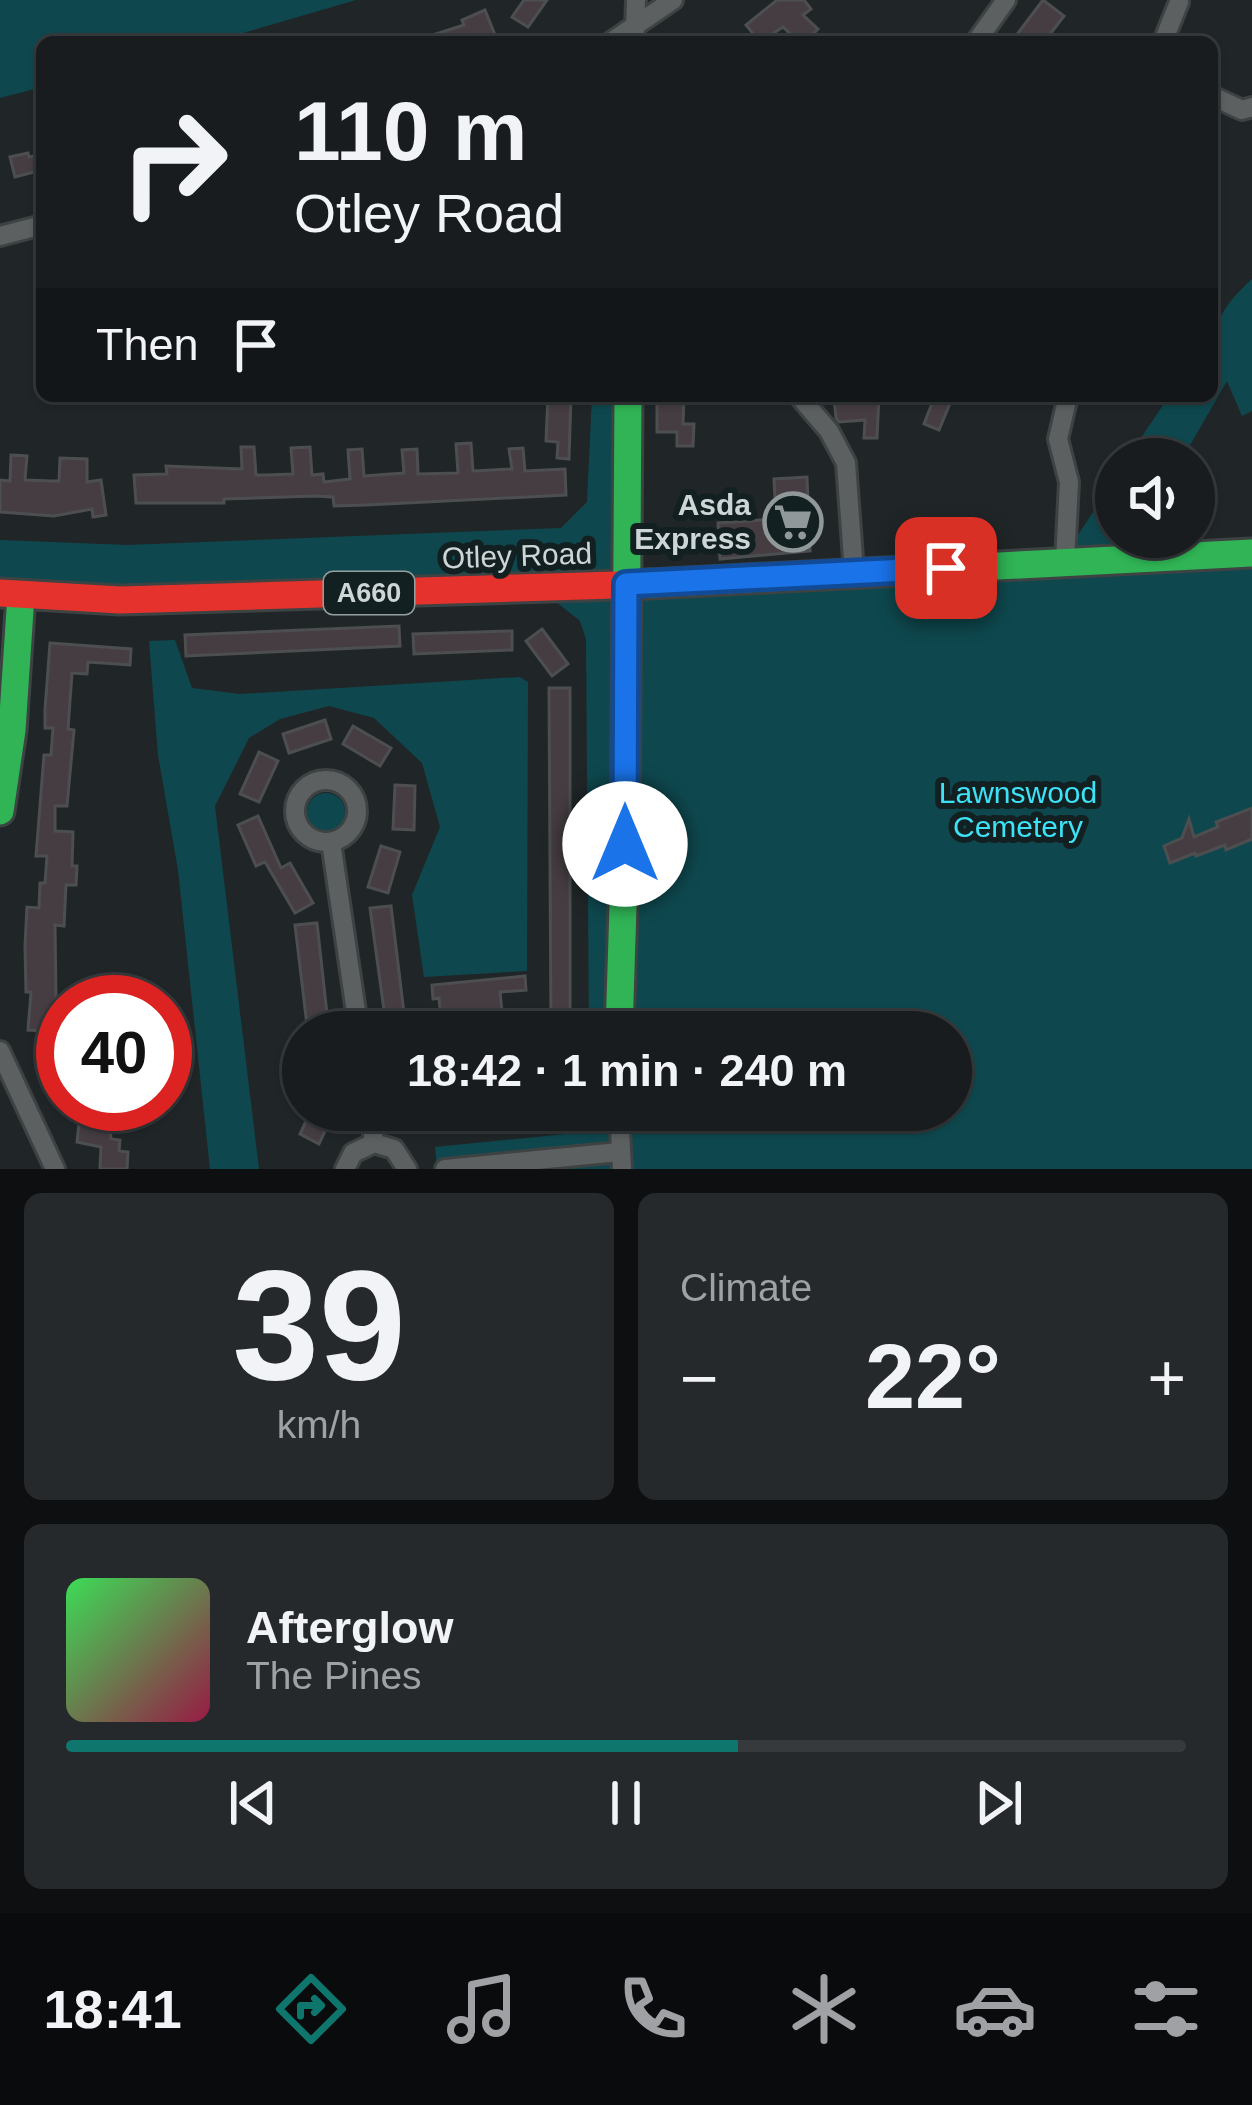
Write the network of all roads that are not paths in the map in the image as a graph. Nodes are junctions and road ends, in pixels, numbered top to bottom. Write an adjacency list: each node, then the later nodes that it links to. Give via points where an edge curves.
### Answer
1 (636, 0): 5 (street)
2 (673, 0): 5 (street)
3 (1006, 0): 6 (street)
4 (1179, 2): 7 (street)
5 (634, 35)
6 (980, 36)
7 (1165, 36)
8 (1218, 100): 9 (street)
9 (1252, 107)
10 (36, 227): 11 (street)
11 (0, 236)
12 (628, 402): 18 (main road)
13 (804, 402): 17 (street, via 846,463)
14 (1067, 402): 16 (street, via 1058,439 1069,482)
15 (1252, 553): 16 (main road, Otley Road / A660)
16 (1065, 561): 17 (main road, Otley Road / A660)
17 (854, 572): 18 (main road, Otley Road / A660)
18 (626, 584): 19 (main road, Otley Road / A660, via 120,600); 23 (main road)
19 (10, 594): 20 (main road, via 13,730)
20 (0, 811)
21 (331, 842): 22 (street)
22 (356, 1011)
23 (619, 1011)
24 (0, 1051): 28 (street)
25 (373, 1131): 26 (street)
26 (374, 1143): 29 (street, via 353,1153); 30 (street, via 394,1149)
27 (621, 1160): 31 (street)
28 (55, 1169)
29 (345, 1169)
30 (407, 1169)
31 (446, 1169)

